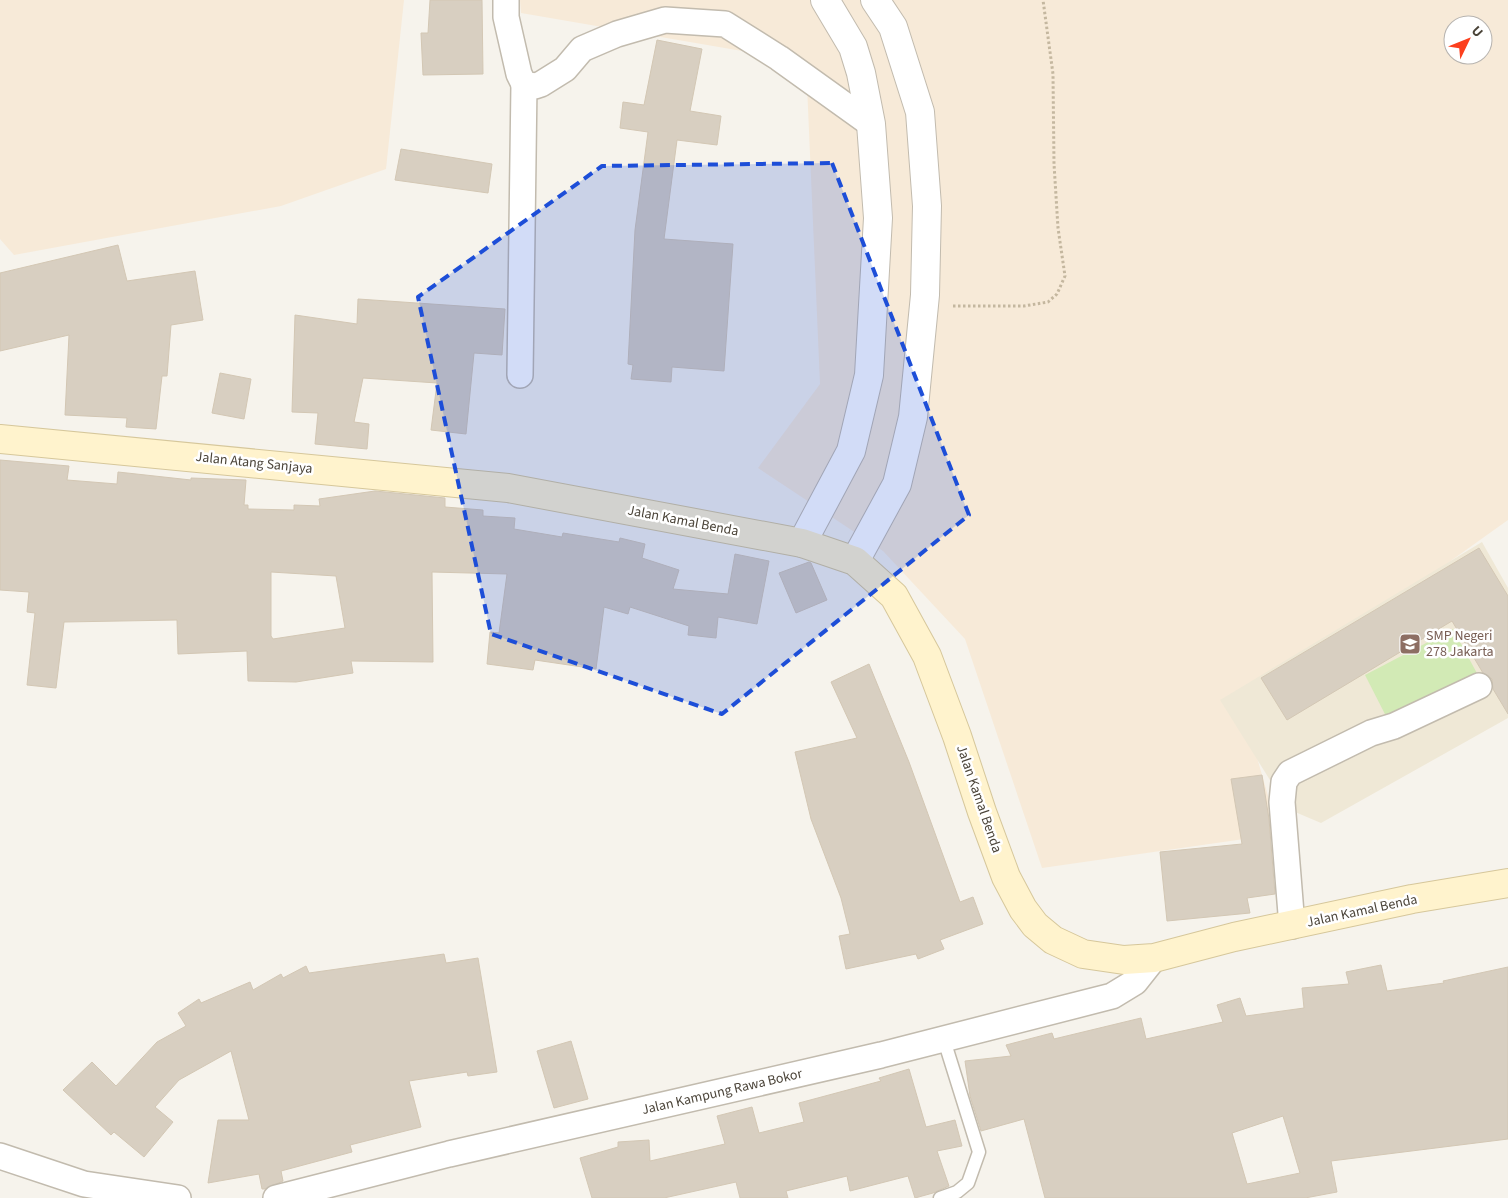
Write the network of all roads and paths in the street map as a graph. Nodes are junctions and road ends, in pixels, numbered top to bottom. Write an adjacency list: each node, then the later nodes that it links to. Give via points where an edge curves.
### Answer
1 (506, 0): 5 (street, via 506,17 518,74)
2 (825, 0): 6 (street, via 853,48)
3 (876, 0): 7 (street, via 893,27 920,112 927,206)
4 (1043, 0): 7 (path, via 1053,74 1058,228 1065,276 1057,294 1048,302 1024,306 935,306)
5 (524, 84): 6 (street, via 535,86 548,81 565,69 582,50 617,34 665,20 725,24); 8 (street)
6 (871, 124): 11 (street, via 878,218 869,375 851,451)
7 (925, 295): 12 (street, via 914,417 897,484)
8 (520, 375)
9 (0, 439): 10 (main road, Jalan Atang Sanjaya)
10 (508, 488): 11 (main road, Jalan Kamal Benda)
11 (802, 544): 12 (main road, Jalan Kamal Benda)
12 (855, 561): 16 (main road, Jalan Kamal Benda, via 894,596 927,656 1006,877 1035,925 1053,940 1083,954 1124,960)
13 (1479, 686): 15 (street, via 1290,773 1284,782 1282,802)
14 (1508, 883): 15 (main road, Jalan Kamal Benda, via 1412,899)
15 (1292, 926): 16 (main road, Jalan Kamal Benda)
16 (1154, 958): 17 (street, Jalan Kampung Rawa Bokor, via 1135,982 1112,996)
17 (946, 1045): 21 (street, Jalan Kampung Rawa Bokor, via 449,1154); 22 (lane, via 979,1152 968,1183 957,1192)
18 (0, 1156): 19 (street)
19 (79, 1191): 20 (street)
20 (178, 1198)
21 (276, 1198)
22 (940, 1198)

